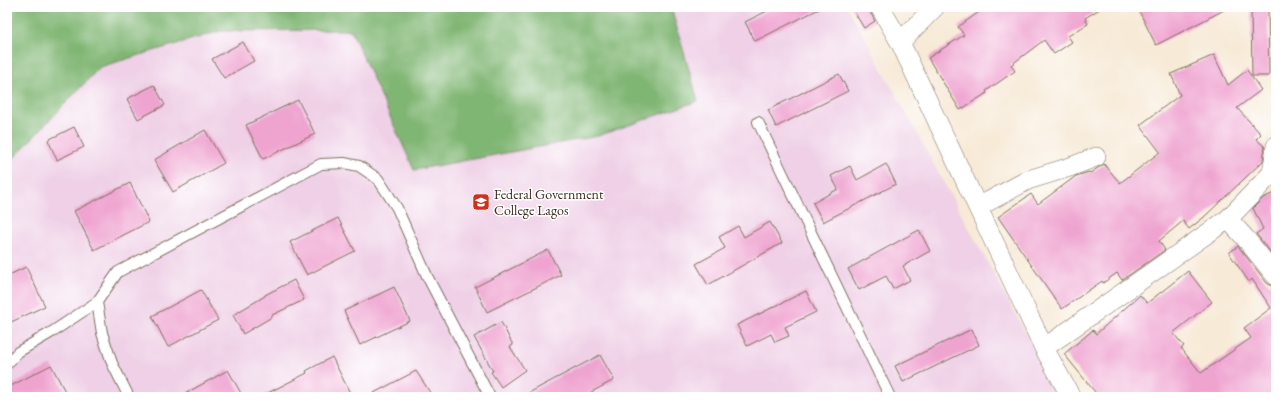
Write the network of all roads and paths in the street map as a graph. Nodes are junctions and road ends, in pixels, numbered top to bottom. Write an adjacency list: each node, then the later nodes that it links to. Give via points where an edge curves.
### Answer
1 (880, 7): 3 (street)
2 (935, 7): 3 (street)
3 (900, 42): 8 (street)
4 (758, 122): 16 (lane)
5 (1276, 146): 7 (street)
6 (1096, 157): 8 (street, via 1028,180)
7 (1274, 173): 9 (street)
8 (978, 207): 12 (street)
9 (1228, 219): 10 (street); 12 (street)
10 (1276, 276)
11 (97, 302): 13 (lane, via 18,352); 14 (lane, via 102,333 112,363); 15 (lane, via 118,272 321,164 344,163 359,166 378,179 397,208 427,276)
12 (1044, 348): 17 (street)
13 (7, 364)
14 (129, 397)
15 (490, 397)
16 (890, 397)
17 (1071, 397)

